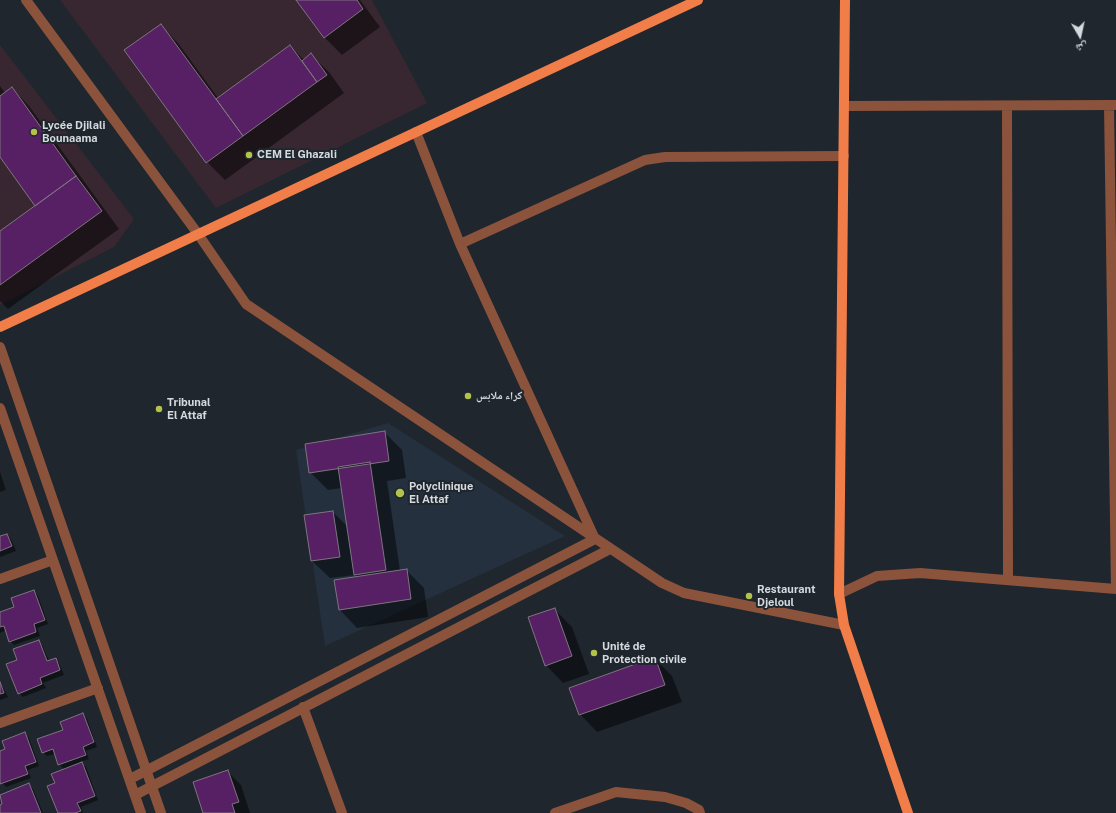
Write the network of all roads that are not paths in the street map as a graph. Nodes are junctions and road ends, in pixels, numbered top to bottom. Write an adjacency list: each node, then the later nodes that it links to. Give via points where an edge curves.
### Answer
1 (26, 0): 9 (street)
2 (698, 0): 7 (main road)
3 (845, 0): 5 (main road)
4 (1113, 105): 6 (street); 19 (street, via 1116,589)
5 (844, 106): 6 (street); 8 (main road)
6 (1007, 106): 19 (street)
7 (416, 132): 9 (main road); 10 (street)
8 (844, 156): 10 (street, via 665,157 645,160); 20 (main road)
9 (198, 234): 11 (main road); 15 (street, via 246,304)
10 (460, 244): 15 (street)
11 (0, 327)
12 (0, 347): 25 (street)
13 (0, 408): 14 (street)
14 (4, 430): 17 (street)
15 (595, 539): 16 (street); 25 (street)
16 (610, 549): 21 (street, via 662,583 684,593); 23 (street)
17 (53, 560): 18 (street); 22 (street)
18 (0, 579)
19 (1008, 580): 20 (street, via 920,573 877,576)
20 (839, 594): 21 (main road)
21 (844, 625): 34 (main road)
22 (98, 688): 24 (street); 26 (street)
23 (303, 707): 27 (street); 31 (street)
24 (0, 723)
25 (146, 771): 26 (street); 27 (street)
26 (130, 779): 28 (street)
27 (152, 786): 28 (street); 30 (street)
28 (135, 795): 29 (street)
29 (141, 813)
30 (161, 813)
31 (342, 813)
32 (555, 813): 33 (street, via 616,792 665,797 686,804)
33 (700, 813)
34 (908, 813)

